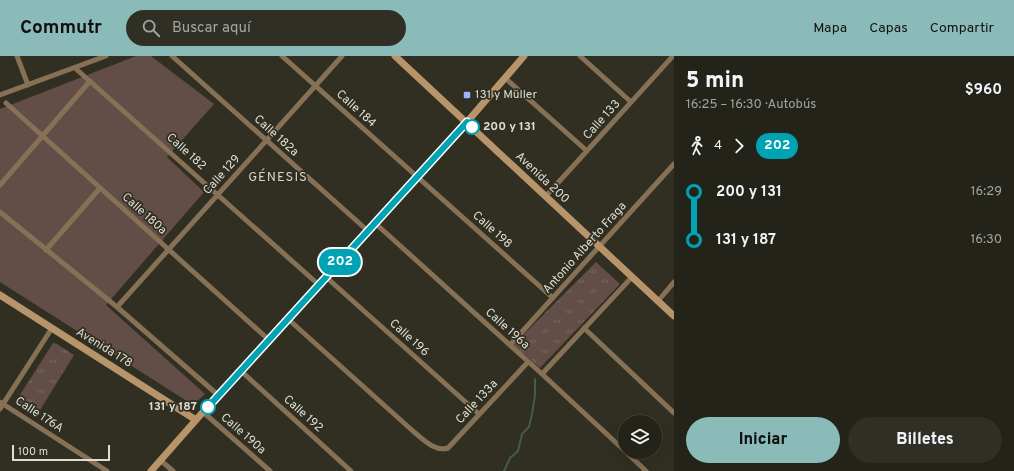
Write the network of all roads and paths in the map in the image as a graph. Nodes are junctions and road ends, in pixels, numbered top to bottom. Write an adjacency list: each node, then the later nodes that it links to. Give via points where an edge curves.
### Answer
1 (17, 56): 13 (street)
2 (106, 56): 10 (street)
3 (172, 56): 20 (street, Calle 182a)
4 (282, 56): 14 (street, Calle 184)
5 (342, 56): 14 (street, Calle 129)
6 (395, 56): 18 (main road, Avenida 200)
7 (524, 56): 11 (main road)
8 (580, 56): 16 (street)
9 (673, 56): 16 (street, Calle 133)
10 (75, 68): 12 (street, Calle 182); 13 (street)
11 (505, 78): 18 (main road); 21 (street)
12 (90, 81): 19 (street); 26 (street, Calle 182)
13 (28, 85): 15 (street)
14 (315, 86): 20 (street, Calle 129); 23 (street, Calle 184)
15 (0, 95)
16 (631, 102): 21 (street, Calle 133)
17 (6, 103): 19 (street, Calle 180a)
18 (467, 122): 23 (main road); 27 (main road, Avenida 200)
19 (42, 136): 24 (street); 25 (street, Calle 180a)
20 (266, 140): 26 (street, Calle 129); 30 (street, Calle 182a)
21 (587, 151): 27 (street, Calle 133)
22 (673, 167): 31 (street, Antonio Alberto Fraga)
23 (417, 177): 29 (main road); 39 (street, Calle 198)
24 (0, 185)
25 (100, 188): 32 (street); 33 (street, Calle 180a)
26 (218, 194): 33 (street, Calle 129); 37 (street, Calle 182)
27 (546, 196): 31 (main road, Avenida 200)
28 (0, 212): 32 (street)
29 (375, 223): 30 (main road); 47 (street, Calle 196a)
30 (368, 231): 34 (main road)
31 (599, 246): 35 (main road, Avenida 200); 39 (street, Antonio Alberto Fraga)
32 (46, 250): 41 (street)
33 (168, 250): 41 (street, Calle 129); 46 (street, Calle 180a)
34 (326, 277): 37 (main road); 55 (street, Calle 196)
35 (632, 277): 40 (main road, Avenida 200); 45 (street)
36 (674, 282): 40 (street)
37 (319, 285): 43 (main road)
38 (0, 295): 44 (main road, Avenida 178)
39 (553, 298): 47 (street, Antonio Alberto Fraga)
40 (658, 301): 42 (main road, Avenida 200)
41 (117, 307): 51 (street)
42 (674, 316)
43 (288, 319): 46 (main road); 55 (street, Calle 133a, via 414,432 437,448 448,448)
44 (52, 328): 52 (street); 56 (main road, Avenida 178)
45 (584, 328): 50 (street); 54 (street)
46 (269, 340): 49 (main road)
47 (510, 345): 48 (street, Calle 196a)
48 (528, 362): 50 (street, Calle 196a); 55 (street, Calle 133a)
49 (241, 371): 51 (main road); 64 (street, Calle 192)
50 (542, 374): 57 (street, Calle 196a)
51 (218, 395): 53 (main road)
52 (1, 405): 60 (street, Calle 176A)
53 (203, 412): 56 (main road); 63 (street, Calle 190a)
54 (674, 413)
55 (479, 414)
56 (196, 420): 59 (main road)
57 (618, 445)
58 (633, 459): 65 (street, Calle 196a)
59 (160, 460): 61 (main road); 62 (street)
60 (107, 471)
61 (151, 471)
62 (173, 471)
63 (270, 471)
64 (351, 471)
65 (646, 471)

